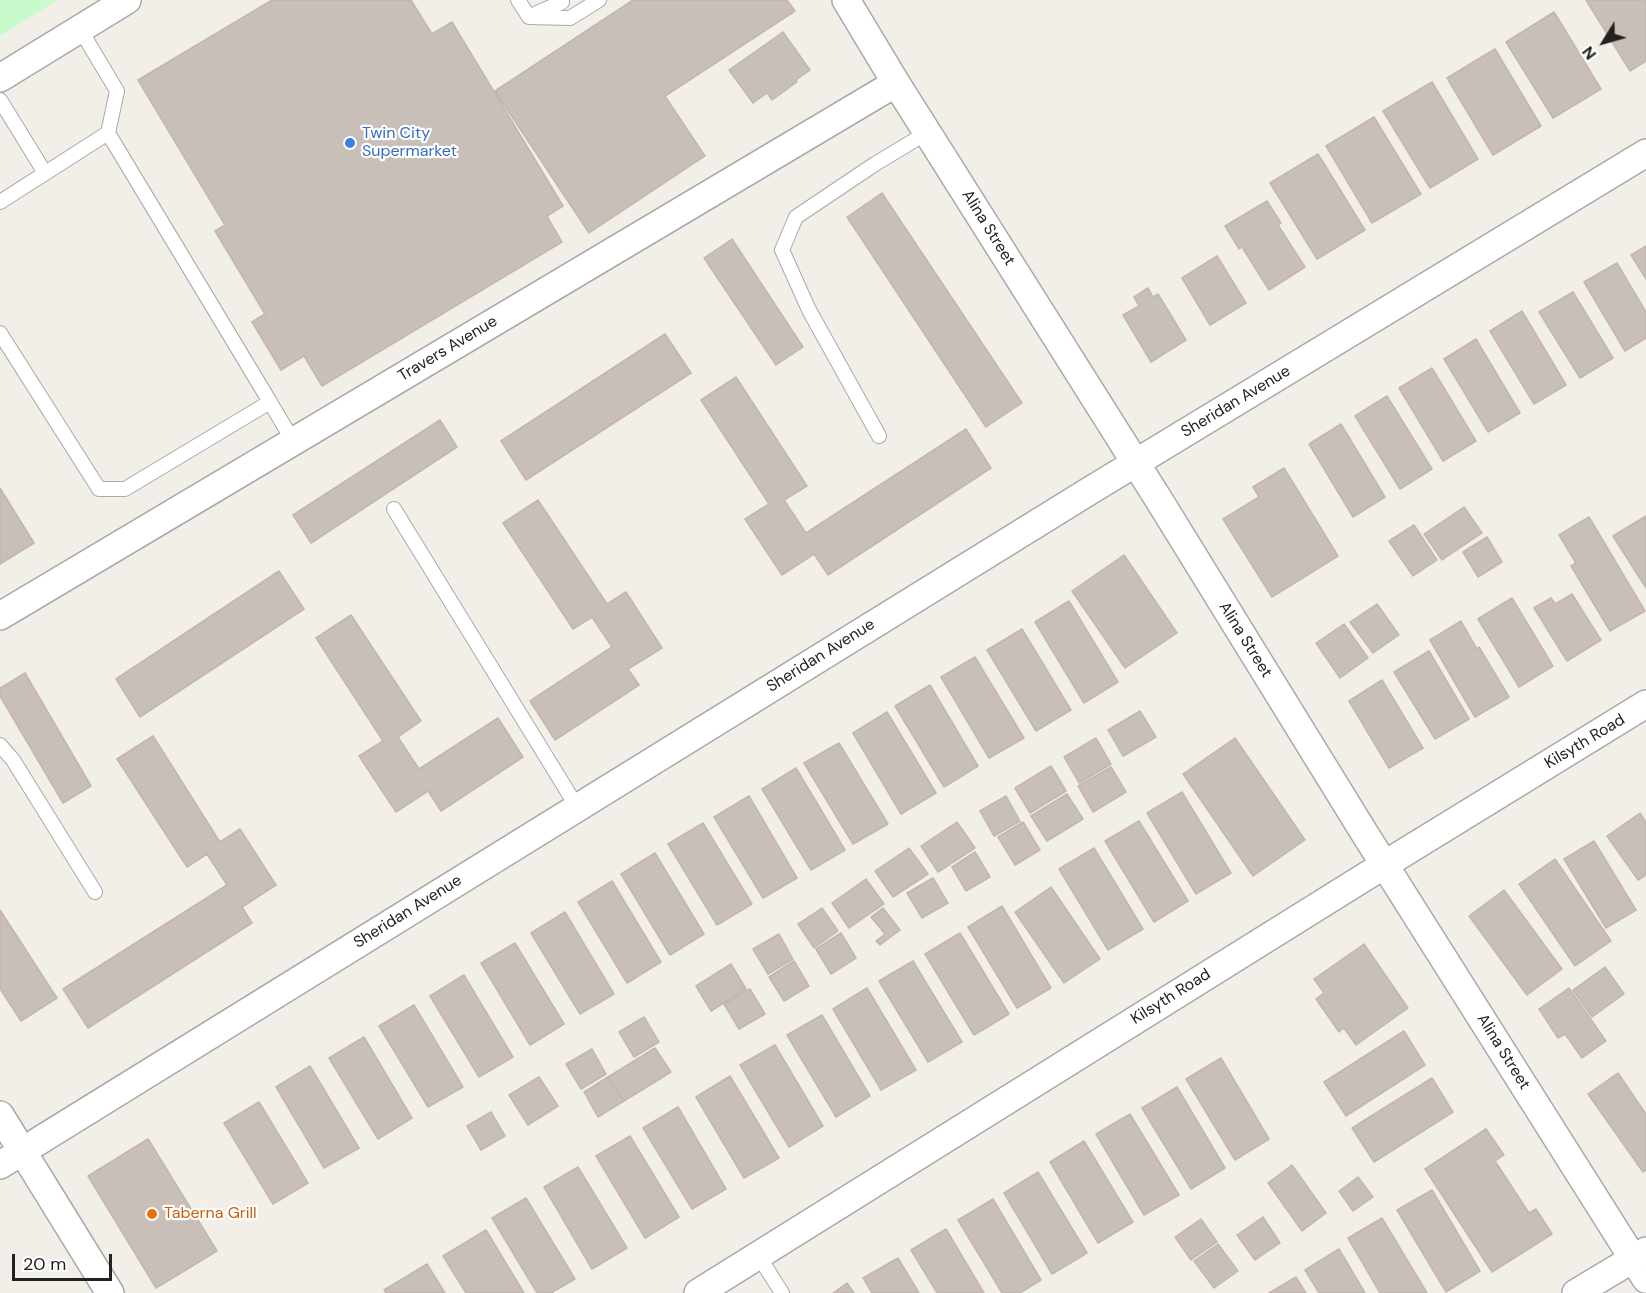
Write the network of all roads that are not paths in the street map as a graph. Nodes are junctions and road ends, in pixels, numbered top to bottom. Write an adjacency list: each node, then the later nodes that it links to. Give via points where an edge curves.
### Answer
1 (126, 0): 8 (street)
2 (518, 0): 7 (lane)
3 (545, 0): 7 (lane)
4 (599, 0): 7 (lane, via 570,18)
5 (846, 0): 10 (street, Alina Street)
6 (562, 2): 7 (lane)
7 (529, 17)
8 (80, 29): 9 (street); 13 (lane, via 117,91)
9 (0, 78)
10 (896, 83): 12 (street, Alina Street); 20 (street, Travers Avenue)
11 (0, 100): 15 (lane)
12 (928, 132): 19 (lane, via 796,217 782,250 808,310); 21 (street, Alina Street)
13 (108, 133): 15 (lane); 18 (lane)
14 (1646, 153): 21 (street, Sheridan Avenue)
15 (45, 173): 16 (lane)
16 (0, 202)
17 (0, 333): 18 (lane, via 99,489 125,489)
18 (270, 402): 20 (lane)
19 (879, 435)
20 (294, 441): 23 (street, Travers Avenue)
21 (1136, 463): 26 (street, Sheridan Avenue); 27 (street, Alina Street)
22 (394, 509): 26 (lane)
23 (0, 616)
24 (1646, 704): 27 (street, Kilsyth Road)
25 (0, 745): 28 (lane)
26 (577, 807): 30 (street, Sheridan Avenue)
27 (1384, 865): 31 (street, Kilsyth Road); 32 (street, Alina Street)
28 (95, 892)
29 (0, 1115): 30 (street)
30 (11, 1158): 34 (street)
31 (758, 1255): 33 (street, Kilsyth Road); 35 (lane)
32 (1642, 1263): 36 (street)
33 (703, 1292)
34 (110, 1293)
35 (782, 1293)
36 (1576, 1293)

